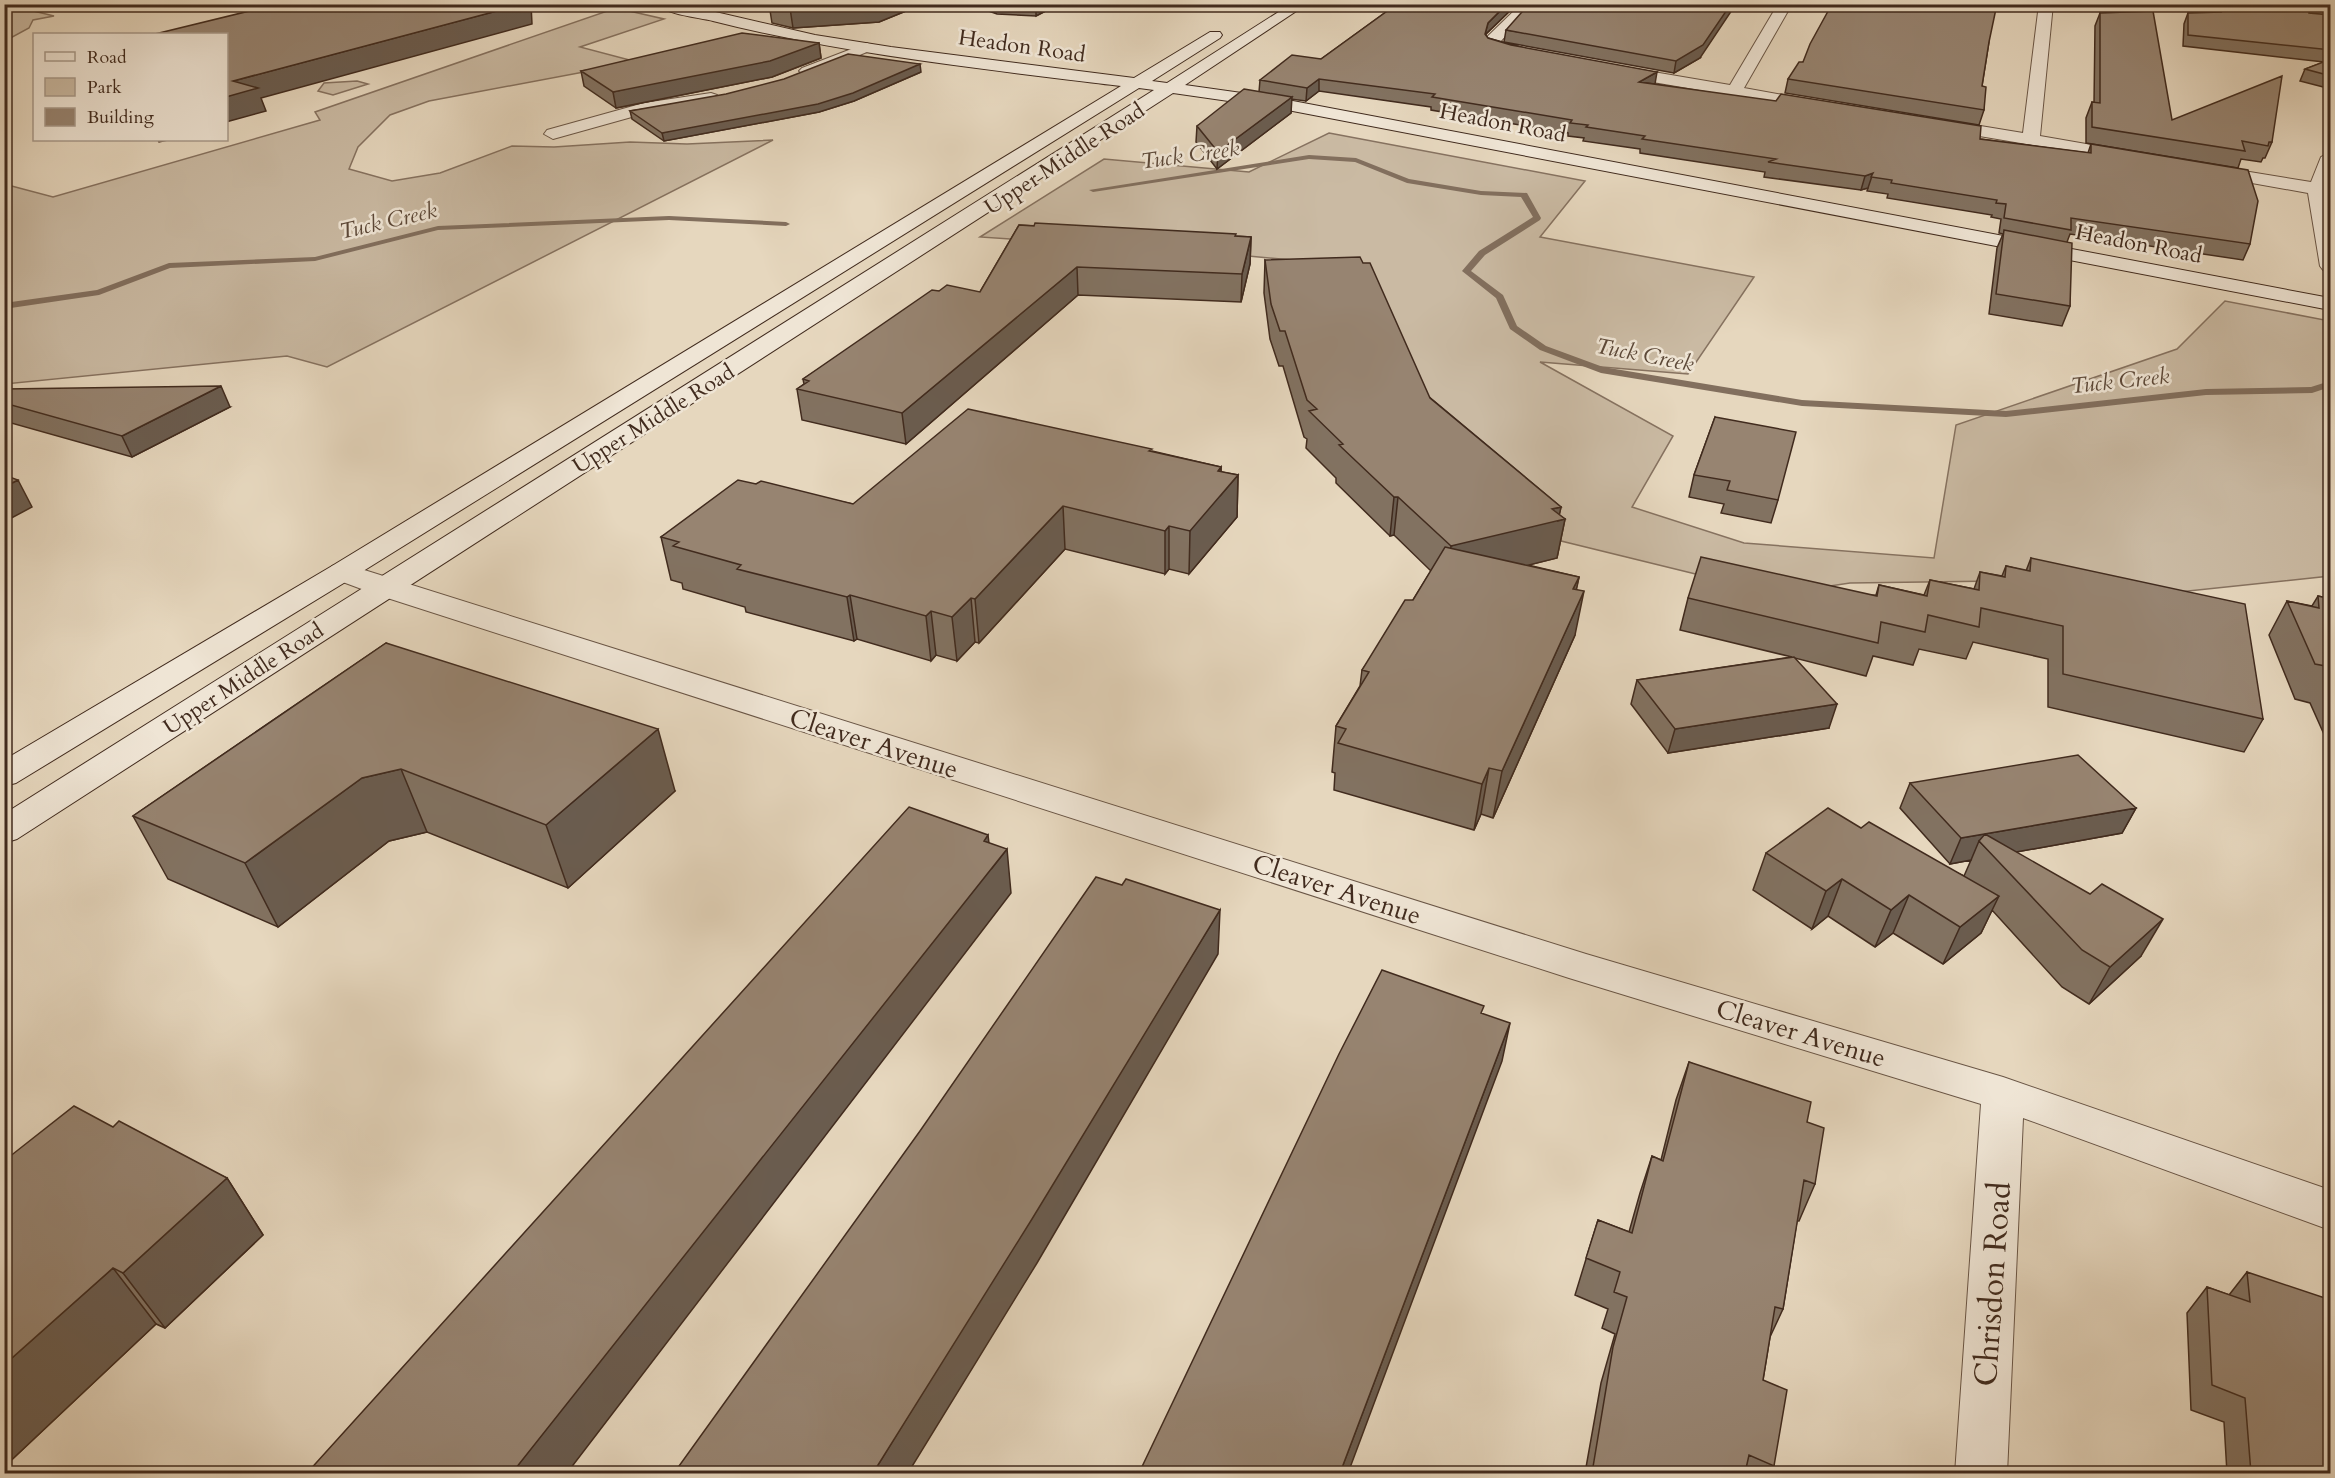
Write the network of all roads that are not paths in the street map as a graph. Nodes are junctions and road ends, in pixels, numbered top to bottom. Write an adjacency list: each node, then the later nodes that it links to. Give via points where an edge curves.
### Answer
1 (663, 4): 7 (street, Headon Road, via 734,24)
2 (1302, 4): 12 (street, Upper Middle Road)
3 (1529, 4): 8 (street, via 1493,39 1492,45)
4 (1785, 4): 13 (street)
5 (2046, 4): 18 (street)
6 (1227, 28): 11 (street, Upper Middle Road)
7 (867, 47): 10 (street); 11 (street, Headon Road)
8 (1545, 57)
9 (1592, 66): 13 (street)
10 (790, 78)
11 (1135, 84): 12 (street, Headon Road); 25 (street, Upper Middle Road)
12 (1175, 87): 24 (street, Headon Road, via 1277,103); 26 (street, Upper Middle Road)
13 (1734, 92): 15 (street)
14 (727, 95): 17 (street, via 644,108)
15 (1837, 108)
16 (1917, 121): 18 (street)
17 (553, 134)
18 (2031, 139): 20 (street)
19 (2331, 157): 22 (street)
20 (2145, 159)
21 (2191, 167): 22 (street)
22 (2317, 189): 23 (street)
23 (2331, 266)
24 (2331, 304)
25 (342, 572): 26 (street, Cleaver Avenue); 27 (street, Upper Middle Road)
26 (385, 588): 28 (street, Upper Middle Road); 29 (street, Cleaver Avenue, via 1583,968)
27 (4, 775)
28 (4, 831)
29 (2003, 1094): 30 (street, Cleaver Avenue); 31 (street, Chrisdon Road)
30 (2331, 1210)
31 (1981, 1473)

